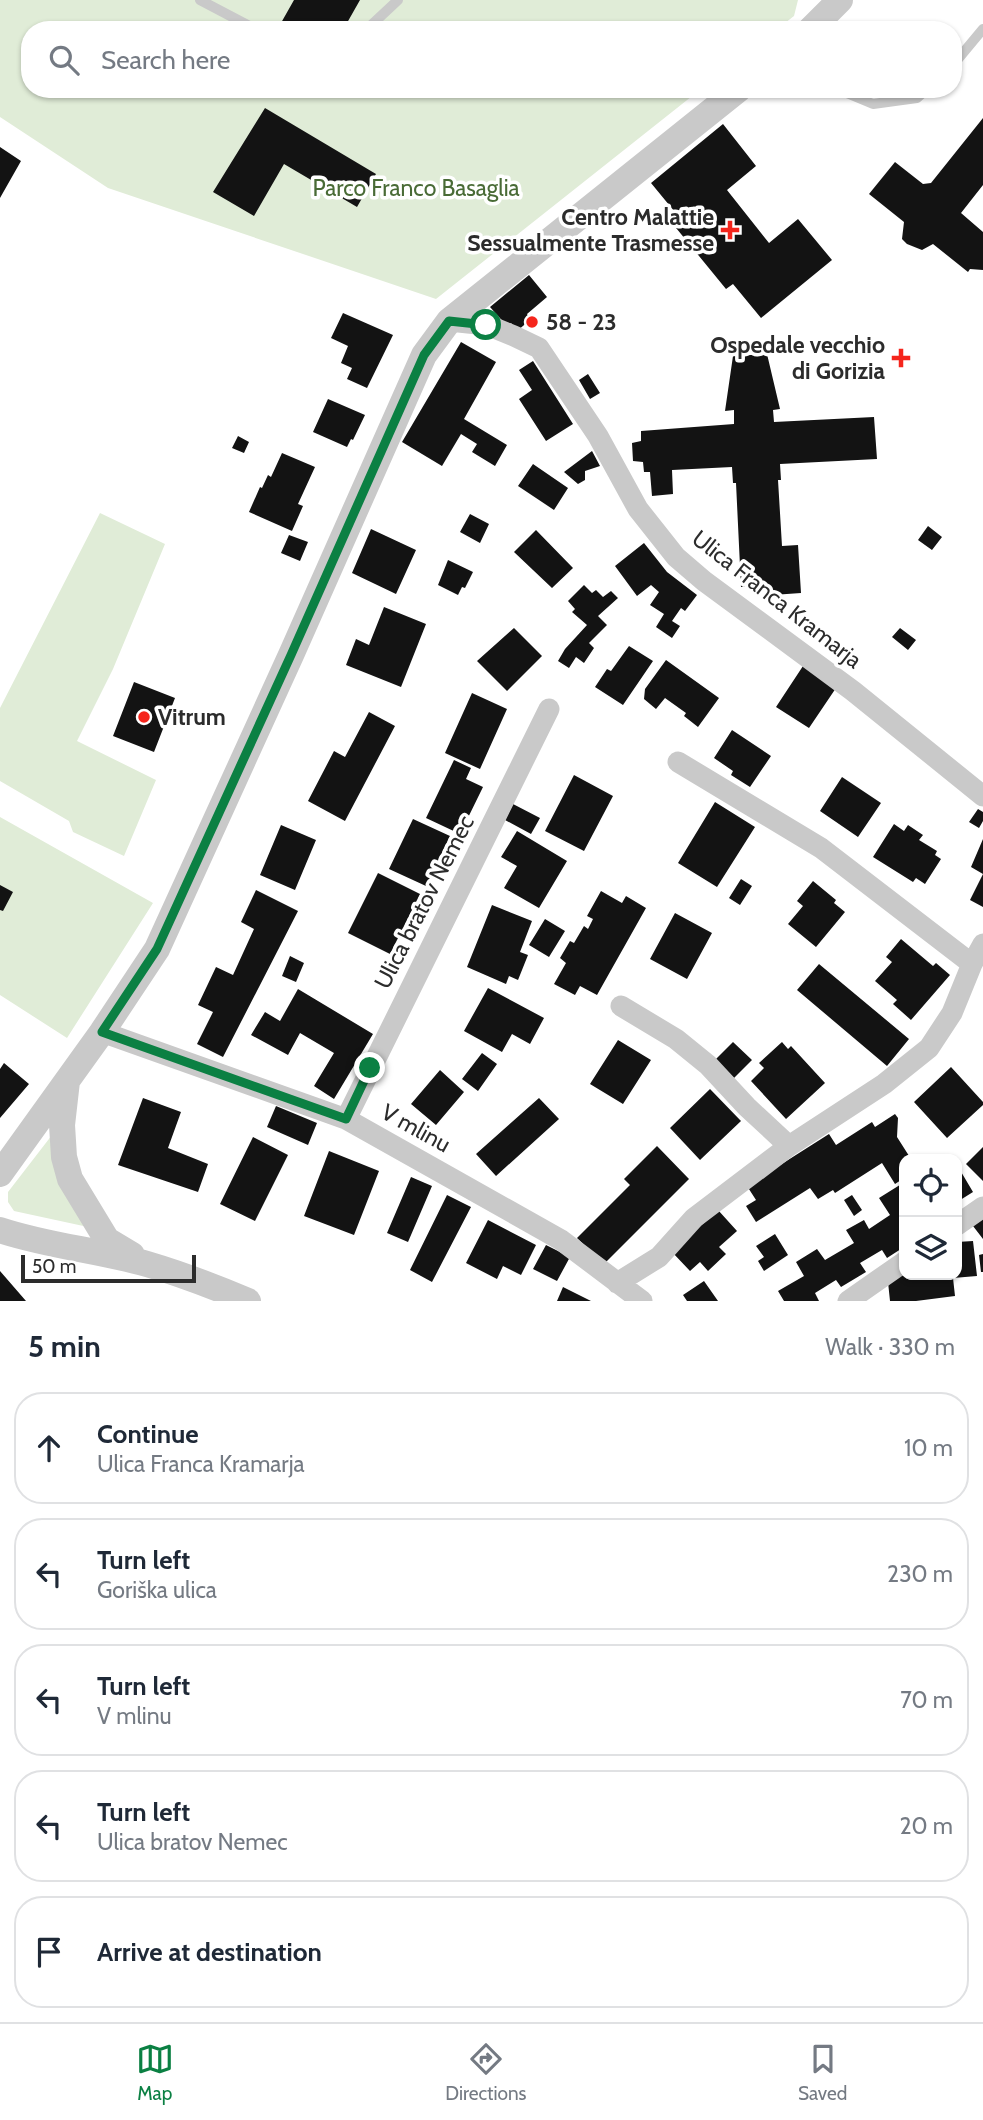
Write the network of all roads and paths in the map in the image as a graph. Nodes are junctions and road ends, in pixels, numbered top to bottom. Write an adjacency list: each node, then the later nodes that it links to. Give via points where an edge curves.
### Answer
1 (200, 0): 4 (lane)
2 (398, 0): 5 (lane)
3 (840, 0): 6 (street)
4 (240, 21)
5 (376, 21)
6 (819, 21)
7 (983, 29): 8 (lane)
8 (962, 54)
9 (728, 98): 12 (street)
10 (858, 98): 11 (lane, via 873,104)
11 (911, 98)
12 (454, 318): 15 (street, Ulica Franca Kramarja, via 486,325 539,348 638,509 676,557); 19 (street, via 424,355 157,949)
13 (549, 709): 21 (street, Ulica bratov Nemec)
14 (678, 762): 17 (street, via 821,848)
15 (983, 796)
16 (983, 944): 17 (street)
17 (972, 964): 22 (street, via 951,1013 929,1048 884,1084)
18 (621, 1006): 22 (street, via 708,1065)
19 (102, 1032): 20 (street); 21 (street, V mlinu)
20 (67, 1079): 23 (street); 27 (street, via 62,1125 70,1179 107,1240)
21 (346, 1119): 29 (street, V mlinu, via 561,1240)
22 (789, 1146): 29 (street, via 694,1218 659,1257)
23 (0, 1174)
24 (983, 1207): 25 (street)
25 (962, 1222)
26 (0, 1230): 27 (street)
27 (146, 1264): 30 (street)
28 (899, 1265): 32 (street)
29 (617, 1283): 31 (street, V mlinu)
30 (248, 1301)
31 (642, 1301)
32 (848, 1301)

